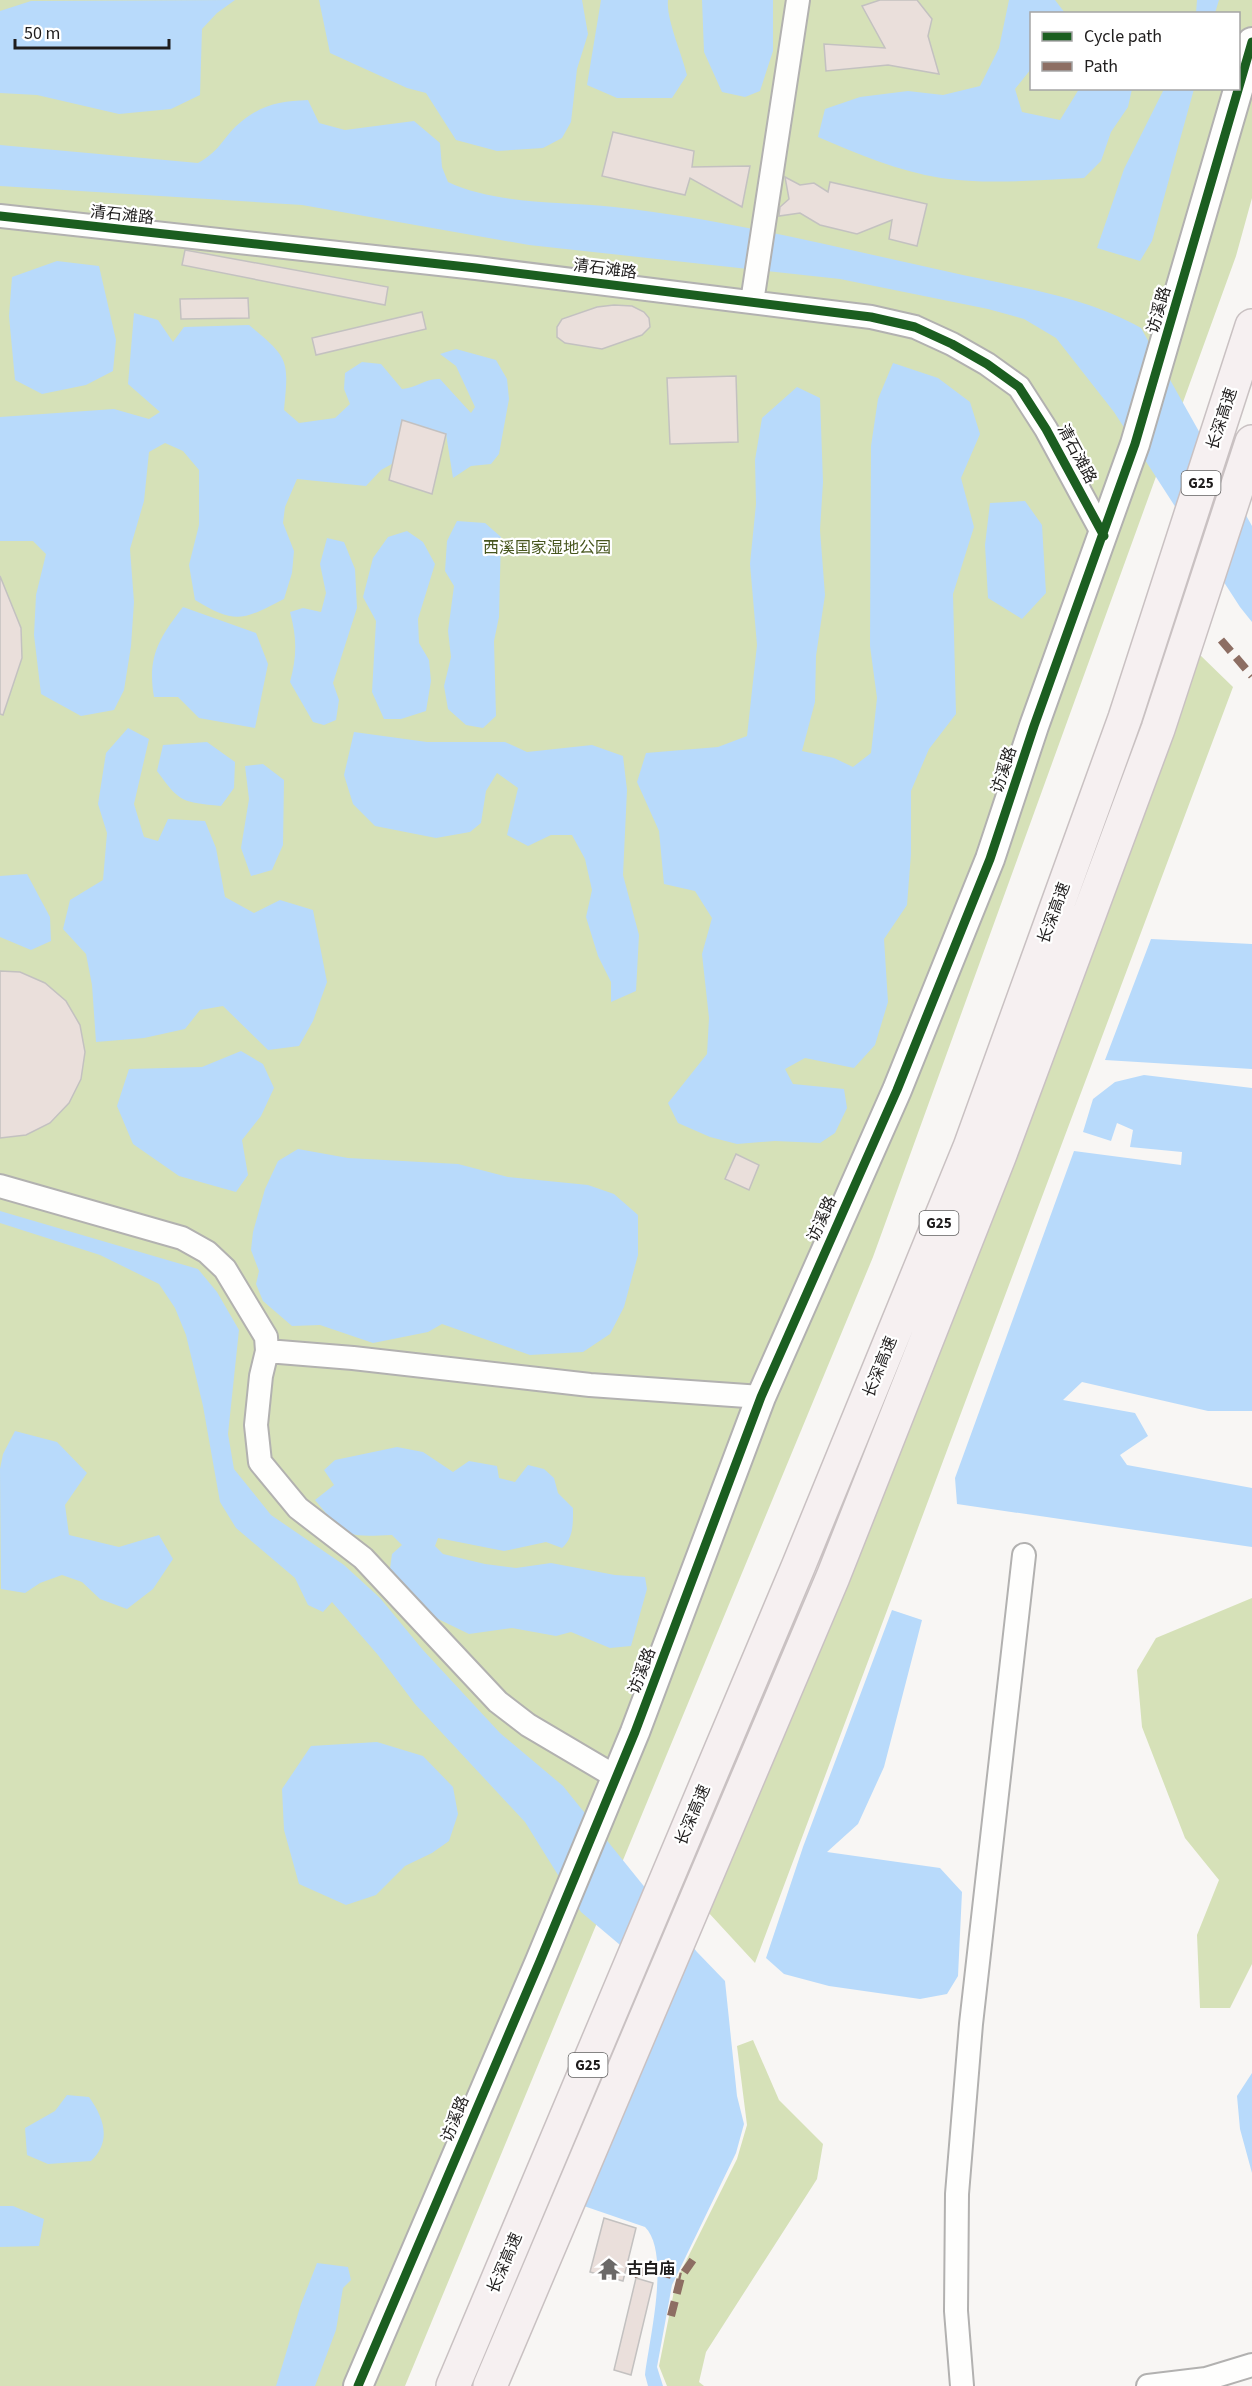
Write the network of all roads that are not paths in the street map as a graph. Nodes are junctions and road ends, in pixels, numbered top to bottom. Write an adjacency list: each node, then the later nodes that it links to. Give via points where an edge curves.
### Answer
1 (798, 0): 6 (street)
2 (1252, 42): 3 (street, 访溪路)
3 (1240, 84)
4 (1238, 90): 9 (street, 访溪路, via 1169,332)
5 (0, 216): 6 (street, 清石滩路)
6 (752, 302): 9 (street, 清石滩路, via 871,317 915,327 987,364 1019,387)
7 (1252, 326): 17 (highway, 长深高速 / G25, via 1125,718 970,1147)
8 (1251, 446): 18 (highway, 长深高速 / G25, via 1158,729 999,1156 833,1576)
9 (1104, 536): 12 (street, 访溪路, via 939,991)
10 (0, 1186): 11 (street, via 182,1238 207,1252 225,1269 266,1337)
11 (267, 1352): 12 (street); 14 (street, via 256,1425 260,1462 298,1508 363,1558 498,1702 528,1725)
12 (761, 1397): 14 (street, 访溪路)
13 (1024, 1555): 19 (street, via 971,2024 957,2194 956,2311)
14 (616, 1777): 16 (street, 访溪路)
15 (1252, 2365): 20 (street, via 1206,2379)
16 (358, 2386)
17 (453, 2386)
18 (490, 2386)
19 (962, 2386)
20 (1148, 2386)

